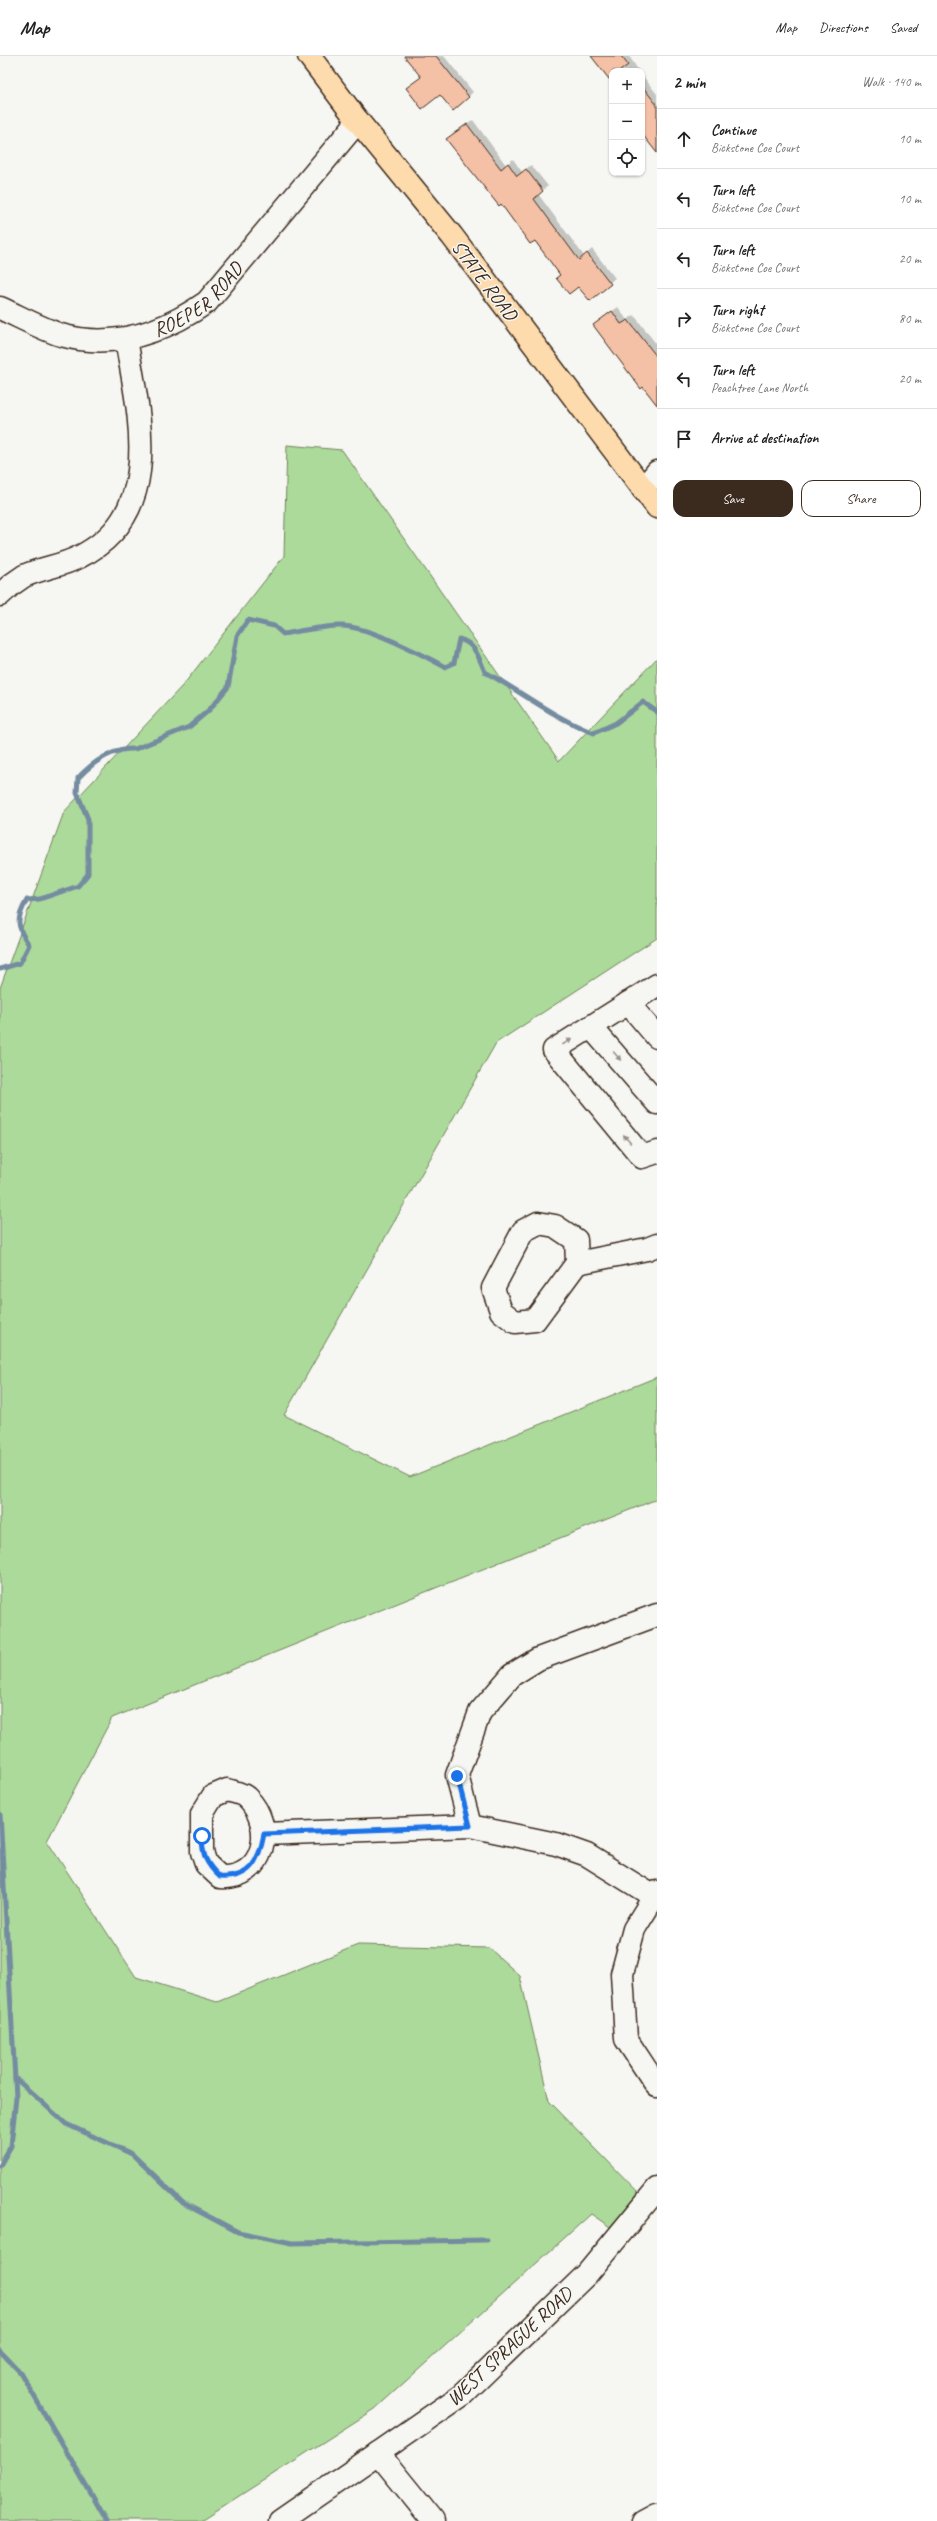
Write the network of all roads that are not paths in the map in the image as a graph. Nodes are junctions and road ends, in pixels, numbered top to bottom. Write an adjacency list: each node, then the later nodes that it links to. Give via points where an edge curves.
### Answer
1 (309, 56): 2 (main road, STATE ROAD)
2 (358, 122): 4 (street, ROEPER ROAD, via 207,302 181,320); 6 (main road, STATE ROAD, via 452,236)
3 (0, 308): 4 (street, ROEPER ROAD, via 61,334 80,339)
4 (126, 339): 8 (street, via 142,445 141,467 128,508 117,524 92,549 78,558 24,576)
5 (657, 472): 6 (street)
6 (643, 489): 7 (main road, STATE ROAD)
7 (657, 507)
8 (0, 595)
9 (641, 994): 10 (street); 11 (street)
10 (591, 1027): 12 (street, one-way to 12); 13 (street, one-way to 10, via 642,1157 554,1050)
11 (657, 1037)
12 (657, 1103)
13 (657, 1152)
14 (657, 1245): 15 (street)
15 (577, 1263): 15 (street, via 535,1320 515,1322 501,1311 493,1288 523,1231 538,1223 555,1226 576,1240)
16 (657, 1615): 17 (street, via 538,1659 512,1675 480,1712 457,1776)
17 (470, 1826): 18 (street); 19 (street, via 556,1844 587,1855)
18 (264, 1834)
19 (655, 1894): 20 (street, via 634,1929 622,1974 626,2039)
20 (657, 2086)
21 (657, 2189): 22 (street, WEST SPRAGUE ROAD, via 587,2274 462,2395)
22 (378, 2453): 24 (street, WEST SPRAGUE ROAD); 25 (street)
23 (657, 2514): 26 (street)
24 (280, 2521)
25 (433, 2521)
26 (644, 2521)

